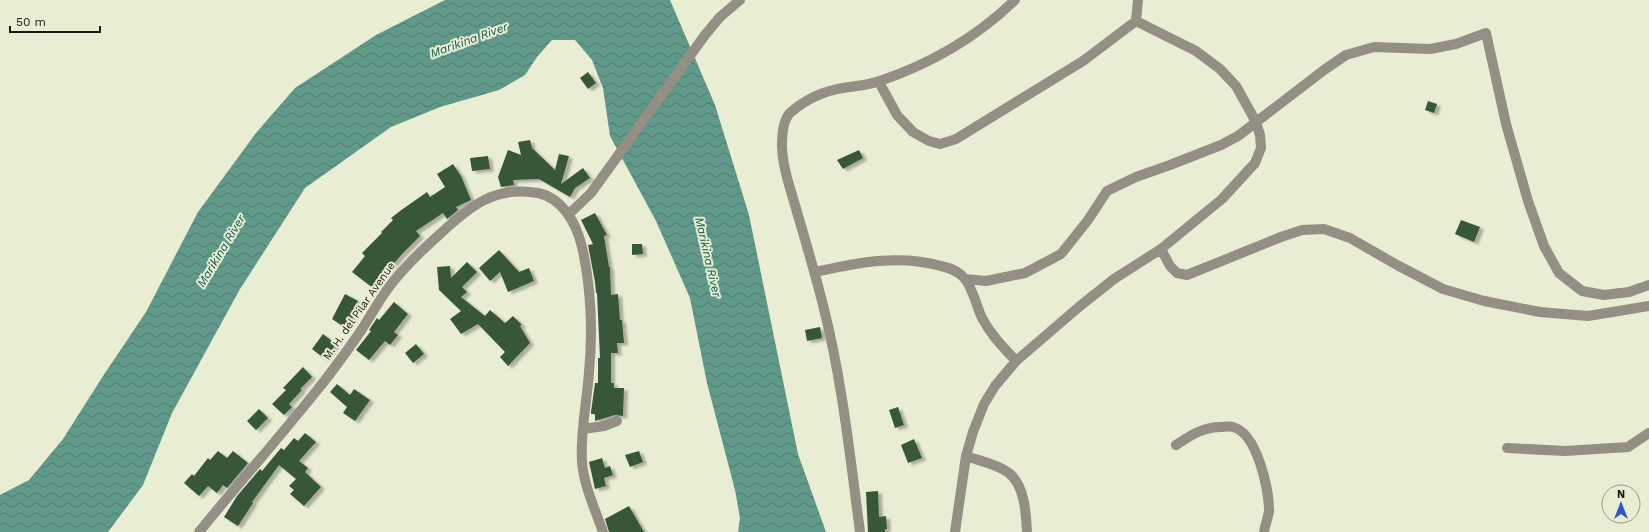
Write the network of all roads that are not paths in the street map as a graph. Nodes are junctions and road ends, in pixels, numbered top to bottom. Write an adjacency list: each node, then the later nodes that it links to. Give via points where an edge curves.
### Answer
1 (740, 0): 7 (street, via 720,17 705,35 598,184)
2 (1014, 0): 5 (street, via 975,34 931,59)
3 (1138, 0): 4 (street)
4 (1136, 20): 5 (street, via 1083,61 1049,83 956,139 940,144 930,142 903,123); 6 (street, via 1196,51 1220,69 1236,86)
5 (879, 82): 9 (street, via 840,88 819,95 789,114 784,127 782,146 787,175)
6 (1256, 122): 8 (street, via 1261,148 1255,163 1222,199); 10 (street, via 1221,145 1136,177 1107,191 1061,254 1025,273 986,281); 11 (street, via 1346,55 1374,47 1430,49 1456,44 1486,33 1506,124 1528,201 1544,246 1559,273 1582,292 1604,295 1629,292)
7 (569, 214): 15 (street, M. H. del Pilar Avenue, via 582,246 592,336); 20 (street, M. H. del Pilar Avenue, via 542,194 524,190 504,192 480,201 463,212 406,266 388,287 356,338 318,389)
8 (1161, 249): 12 (street, via 1177,273 1187,275 1281,237 1302,230 1324,229 1350,238 1443,289 1484,301 1540,312 1588,316); 13 (street, via 1114,279)
9 (814, 272): 10 (street, via 896,259 928,262 954,269); 22 (street, via 829,332 845,417)
10 (965, 279): 13 (street, via 993,336)
11 (1649, 285)
12 (1649, 306)
13 (1016, 361): 19 (street, via 984,404 972,432)
14 (617, 421): 15 (street)
15 (583, 429): 21 (street, M. H. del Pilar Avenue, via 582,463 585,480)
16 (1649, 433): 18 (street, via 1628,447 1565,452)
17 (1176, 445): 25 (street, via 1196,431 1210,427 1234,427 1250,439 1264,479 1269,511)
18 (1507, 448)
19 (966, 456): 23 (street); 24 (street, via 994,465 1010,474 1022,496)
20 (199, 532)
21 (603, 532)
22 (860, 532)
23 (955, 532)
24 (1027, 532)
25 (1264, 532)

